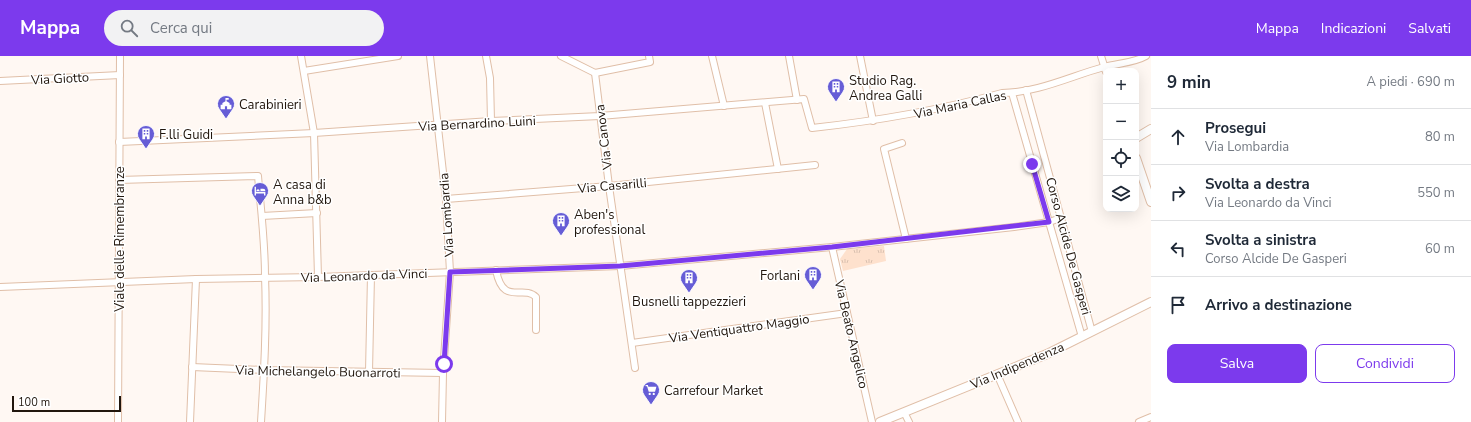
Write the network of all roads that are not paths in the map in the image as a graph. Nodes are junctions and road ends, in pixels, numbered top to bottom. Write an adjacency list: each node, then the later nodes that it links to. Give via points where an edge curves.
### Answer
1 (120, 56): 18 (street, Viale delle Rimembranze)
2 (301, 56): 16 (street)
3 (398, 56): 16 (street)
4 (430, 56): 28 (street, Via Lombardia)
5 (486, 56): 26 (street)
6 (561, 56): 17 (street)
7 (649, 56): 17 (street, via 650,62)
8 (712, 56): 24 (street)
9 (788, 56): 22 (street)
10 (860, 56): 27 (street)
11 (1101, 56): 13 (street)
12 (1146, 56): 14 (street, Via Maria Callas)
13 (1105, 68)
14 (1109, 68)
15 (1103, 70): 20 (street, Via Maria Callas)
16 (304, 71): 30 (street)
17 (595, 73): 25 (street, Via Canova)
18 (120, 75): 19 (street, Via Giotto); 32 (street, Viale delle Rimembranze)
19 (0, 81)
20 (1026, 90): 21 (street, Via Maria Callas); 43 (street, Corso Alcide De Gasperi)
21 (1012, 93): 27 (street, Via Maria Callas); 44 (street, Corso Alcide De Gasperi)
22 (797, 100): 23 (street, Via Bernardino Luini); 27 (street, Via Maria Callas, via 804,99 812,128)
23 (765, 103): 24 (street, Via Bernardino Luini); 36 (street)
24 (724, 106): 25 (street, Via Bernardino Luini)
25 (600, 116): 26 (street, Via Bernardino Luini); 38 (street, Via Canova)
26 (492, 121): 28 (street, Via Bernardino Luini)
27 (873, 121)
28 (438, 125): 30 (street, Via Bernardino Luini); 39 (street, Via Lombardia)
29 (1151, 129): 31 (street)
30 (314, 133): 32 (street, Via Bernardino Luini); 41 (street)
31 (1139, 136)
32 (119, 142): 37 (street, Viale delle Rimembranze)
33 (902, 143): 45 (street, via 884,148)
34 (815, 165): 36 (street, Via Casarilli)
35 (1139, 167): 40 (street)
36 (778, 169): 38 (street, Via Casarilli)
37 (118, 180): 42 (street, via 258,176); 54 (street, Viale delle Rimembranze)
38 (609, 186): 39 (street, Via Casarilli); 47 (street, Via Canova)
39 (446, 199): 49 (street, Via Lombardia)
40 (1151, 202)
41 (317, 213): 42 (street); 52 (street)
42 (262, 216): 51 (street)
43 (1061, 218): 44 (street, Via Leonardo da Vinci); 59 (street, Corso Alcide De Gasperi)
44 (1049, 222): 45 (street, Via Leonardo da Vinci); 60 (street, Corso Alcide De Gasperi)
45 (906, 239): 46 (street, Via Leonardo da Vinci)
46 (832, 247): 47 (street, Via Leonardo da Vinci); 57 (street, Via Beato Angelico)
47 (620, 266): 48 (street, Via Leonardo da Vinci); 61 (street, Via Canova)
48 (496, 270): 49 (street, Via Leonardo da Vinci); 58 (street, via 499,282 507,291 530,293 536,297)
49 (450, 272): 50 (street, Via Leonardo da Vinci); 66 (street, Via Lombardia)
50 (371, 275): 52 (street, Via Leonardo da Vinci); 65 (street)
51 (266, 277): 52 (street, Via Leonardo da Vinci); 53 (street, Via Leonardo da Vinci); 64 (street)
52 (318, 277)
53 (196, 279): 54 (street, Via Leonardo da Vinci); 62 (street)
54 (119, 282): 55 (street, Via Leonardo da Vinci); 70 (street, Viale delle Rimembranze)
55 (0, 286)
56 (1151, 302): 59 (street, Via Indipendenza)
57 (846, 313): 61 (street, Via Ventiquattro Maggio); 74 (street, Via Beato Angelico)
58 (536, 330)
59 (1092, 332): 60 (street, Via Indipendenza)
60 (1082, 337): 67 (street, Via Indipendenza)
61 (632, 343): 63 (street, Via Canova)
62 (192, 367): 64 (street, Via Michelangelo Buonarroti); 71 (street)
63 (635, 368)
64 (264, 370): 65 (street, Via Michelangelo Buonarroti); 72 (street)
65 (369, 372): 66 (street, Via Michelangelo Buonarroti)
66 (444, 373): 73 (street, Via Lombardia)
67 (998, 374): 68 (street, Via Indipendenza); 77 (street)
68 (904, 412): 75 (street, Via Indipendenza); 76 (street)
69 (1151, 417): 78 (street)
70 (118, 422)
71 (190, 422)
72 (261, 422)
73 (442, 422)
74 (872, 422)
75 (880, 422)
76 (909, 422)
77 (1018, 422)
78 (1139, 422)

